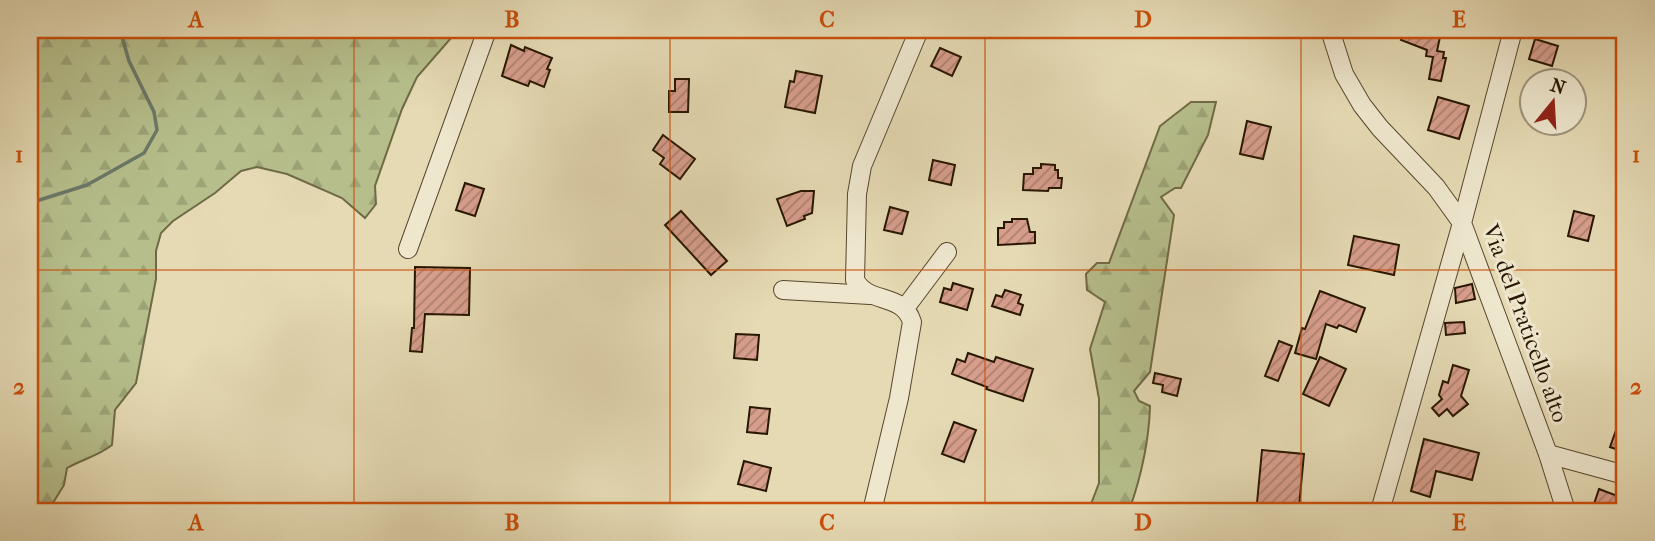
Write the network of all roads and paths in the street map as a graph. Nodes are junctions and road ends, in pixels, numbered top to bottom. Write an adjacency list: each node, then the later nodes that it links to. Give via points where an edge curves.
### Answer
1 (487, 30): 6 (street)
2 (919, 30): 9 (street, via 862,166 856,194 854,276 862,290)
3 (1330, 30): 5 (street, via 1344,74 1362,105)
4 (1513, 30): 5 (street, Via del Praticello alto)
5 (1462, 223): 11 (street, Via del Praticello alto); 14 (street)
6 (408, 249)
7 (947, 252): 10 (street)
8 (783, 290): 9 (street)
9 (872, 295): 10 (street)
10 (905, 309): 13 (street, via 912,330)
11 (1548, 454): 12 (street); 15 (street, Via del Praticello alto)
12 (1625, 475)
13 (872, 511)
14 (1380, 511)
15 (1566, 511)

